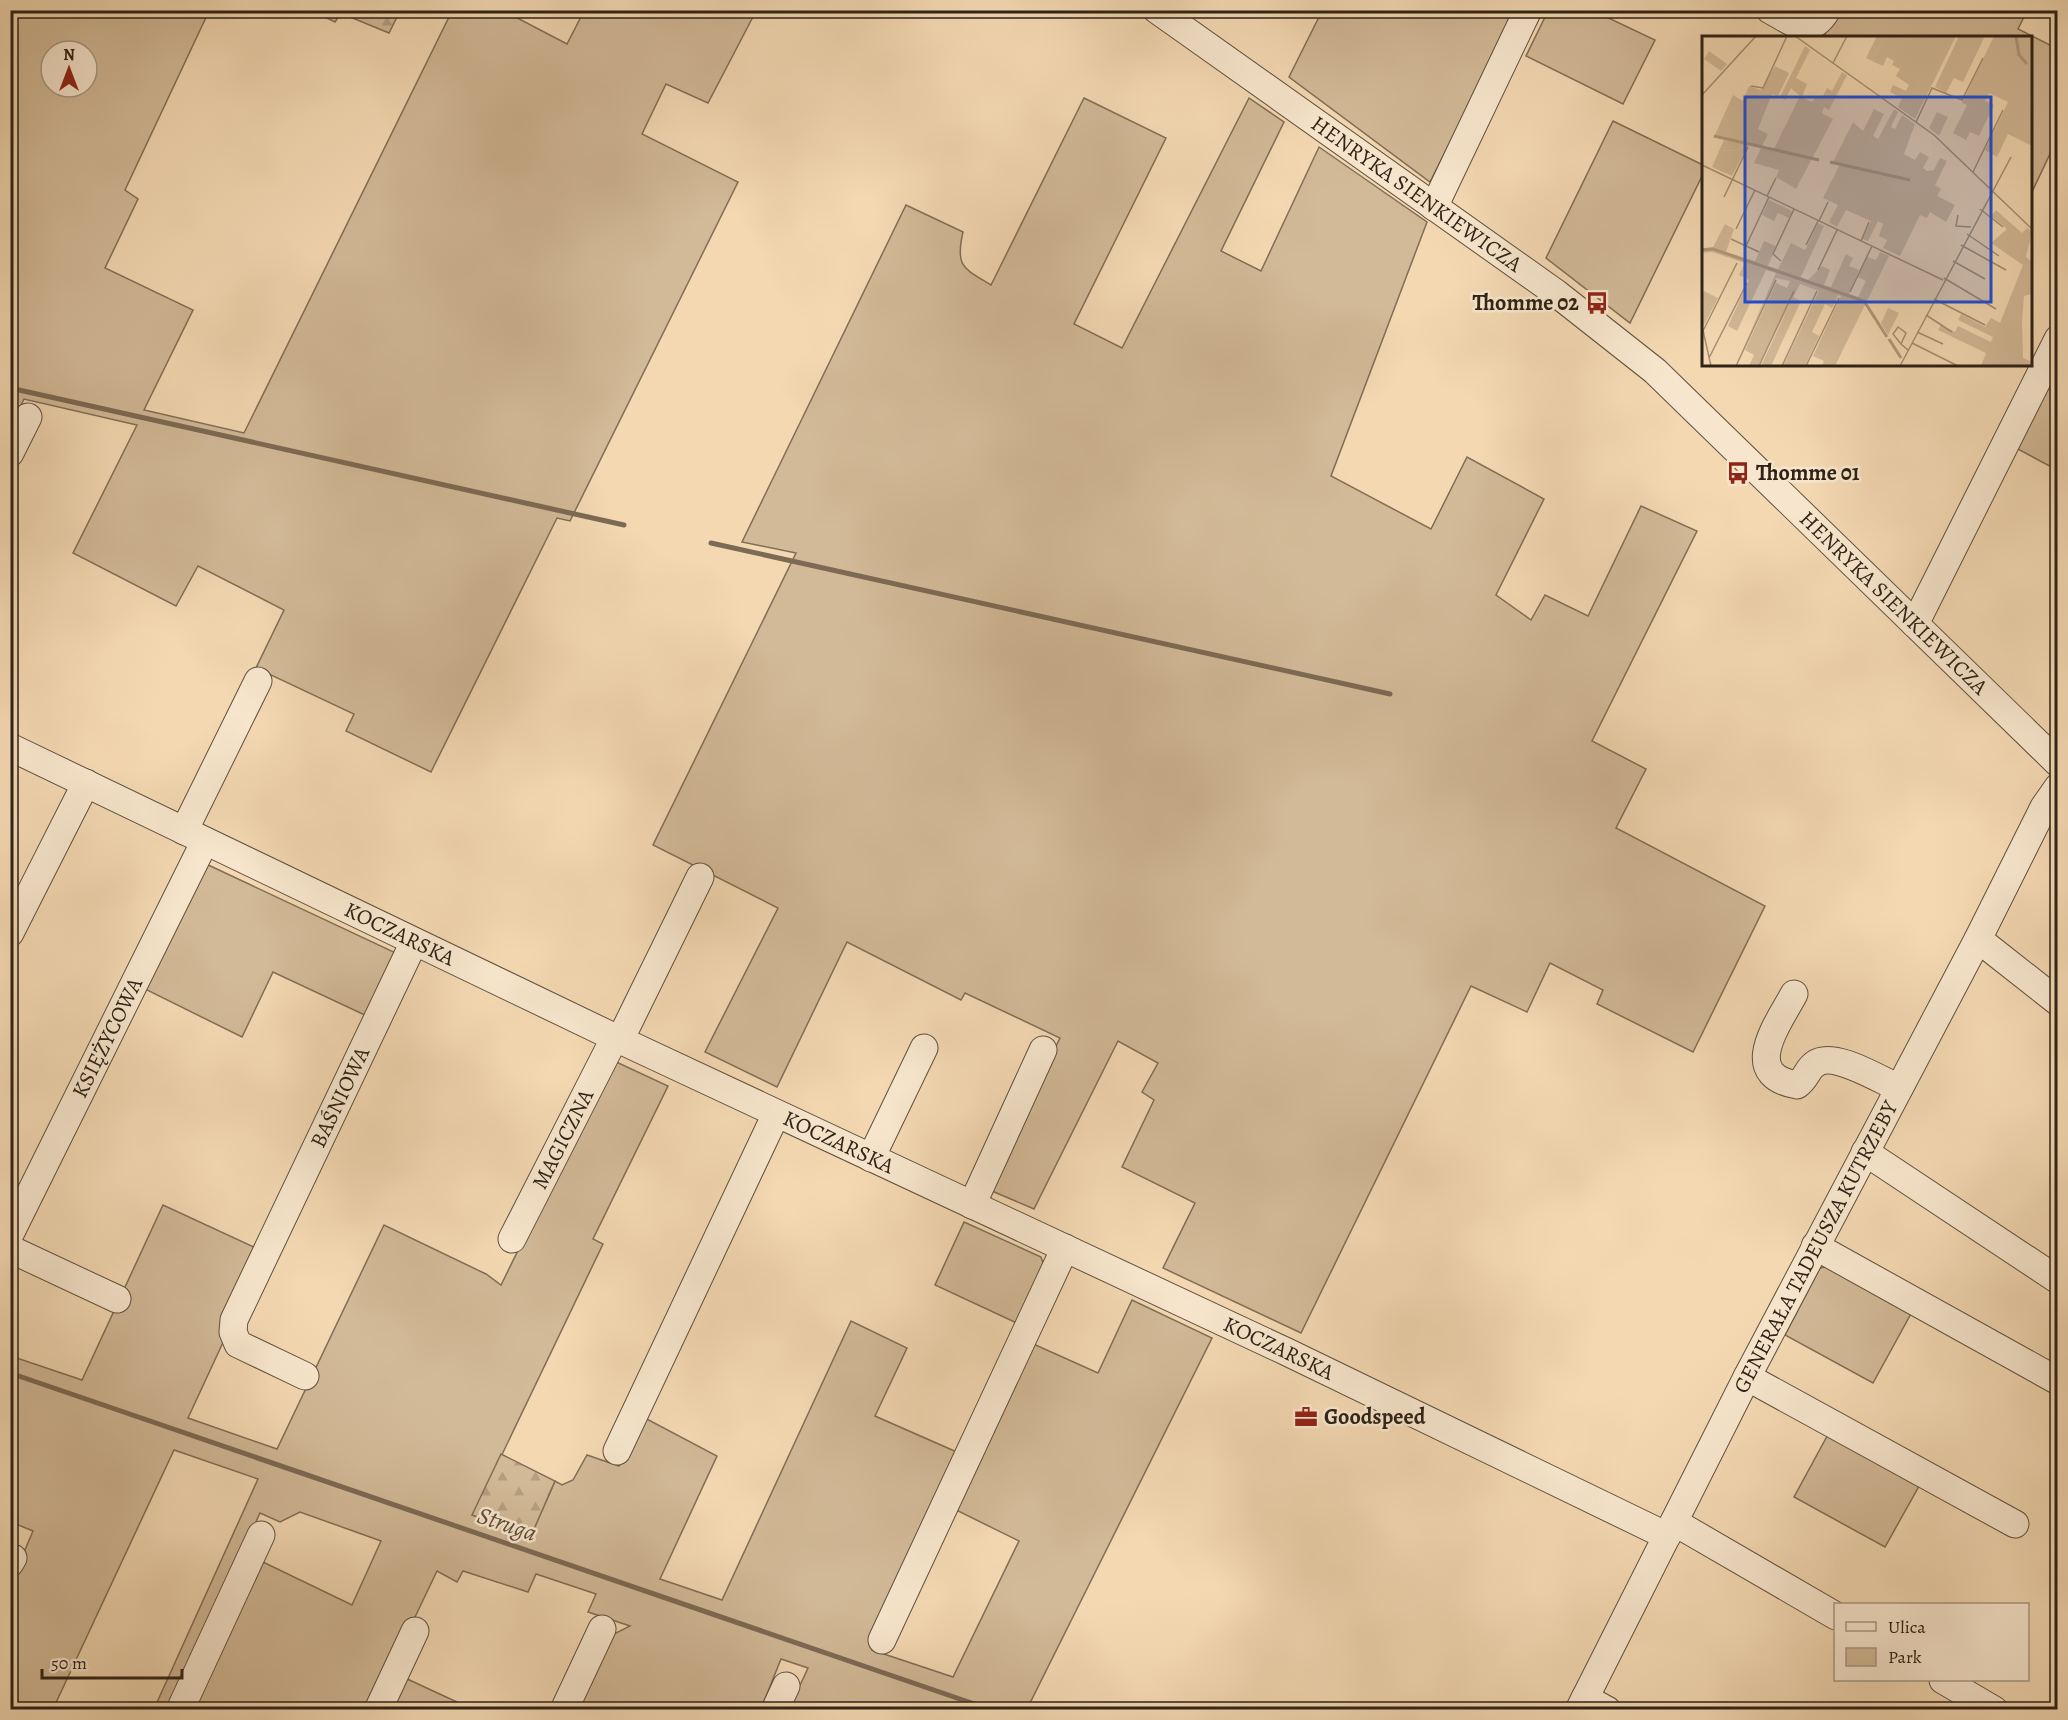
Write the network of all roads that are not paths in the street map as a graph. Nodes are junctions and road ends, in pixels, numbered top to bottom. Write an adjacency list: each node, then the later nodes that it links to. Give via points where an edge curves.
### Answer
1 (1157, 10): 5 (street, HENRYKA SIENKIEWICZA)
2 (1528, 10): 5 (street)
3 (1770, 10): 4 (street, via 1805,27 1815,25)
4 (1827, 10)
5 (1434, 207): 9 (street, HENRYKA SIENKIEWICZA, via 1589,317 1655,371)
6 (2058, 339): 9 (street)
7 (28, 417): 8 (street)
8 (10, 453)
9 (1915, 624): 12 (street, HENRYKA SIENKIEWICZA)
10 (258, 681): 15 (street, KSIĘŻYCOWA)
11 (10, 747): 13 (street, KOCZARSKA)
12 (2058, 763)
13 (86, 783): 15 (street, KOCZARSKA); 17 (street)
14 (2058, 787): 18 (street, GENERAŁA TADEUSZA KUTRZEBY)
15 (195, 836): 19 (street, KOCZARSKA); 30 (street, KSIĘŻYCOWA)
16 (700, 877): 22 (street, MAGICZNA)
17 (10, 933)
18 (1978, 939): 21 (street); 25 (street, GENERAŁA TADEUSZA KUTRZEBY)
19 (414, 942): 22 (street, KOCZARSKA); 37 (street, BAŚNIOWA, via 234,1320 238,1344)
20 (1794, 994): 25 (street, via 1767,1046 1768,1069 1775,1079 1797,1085 1817,1062 1828,1059)
21 (2058, 1002)
22 (617, 1039): 26 (street, KOCZARSKA); 31 (street, MAGICZNA)
23 (924, 1048): 28 (street)
24 (1043, 1050): 29 (street)
25 (1899, 1088): 27 (street, GENERAŁA TADEUSZA KUTRZEBY)
26 (776, 1114): 28 (street, KOCZARSKA); 40 (street)
27 (1865, 1152): 32 (street, GENERAŁA TADEUSZA KUTRZEBY); 35 (street)
28 (871, 1158): 29 (street, KOCZARSKA)
29 (972, 1205): 33 (street, KOCZARSKA)
30 (10, 1234)
31 (512, 1239)
32 (1815, 1246): 38 (street, GENERAŁA TADEUSZA KUTRZEBY); 39 (street)
33 (1065, 1248): 42 (street, KOCZARSKA); 47 (street)
34 (10, 1249): 36 (street)
35 (2058, 1280)
36 (117, 1299)
37 (305, 1376)
38 (1747, 1377): 41 (street); 42 (street, GENERAŁA TADEUSZA KUTRZEBY)
39 (2058, 1381)
40 (617, 1451)
41 (2015, 1524)
42 (1671, 1529): 44 (street, KOCZARSKA); 49 (street, GENERAŁA TADEUSZA KUTRZEBY)
43 (261, 1535): 50 (street)
44 (1834, 1615)
45 (602, 1629): 52 (street)
46 (415, 1631): 51 (street)
47 (882, 1640)
48 (1945, 1681): 53 (street)
49 (1590, 1706)
50 (180, 1710)
51 (378, 1710)
52 (564, 1710)
53 (1994, 1710)

